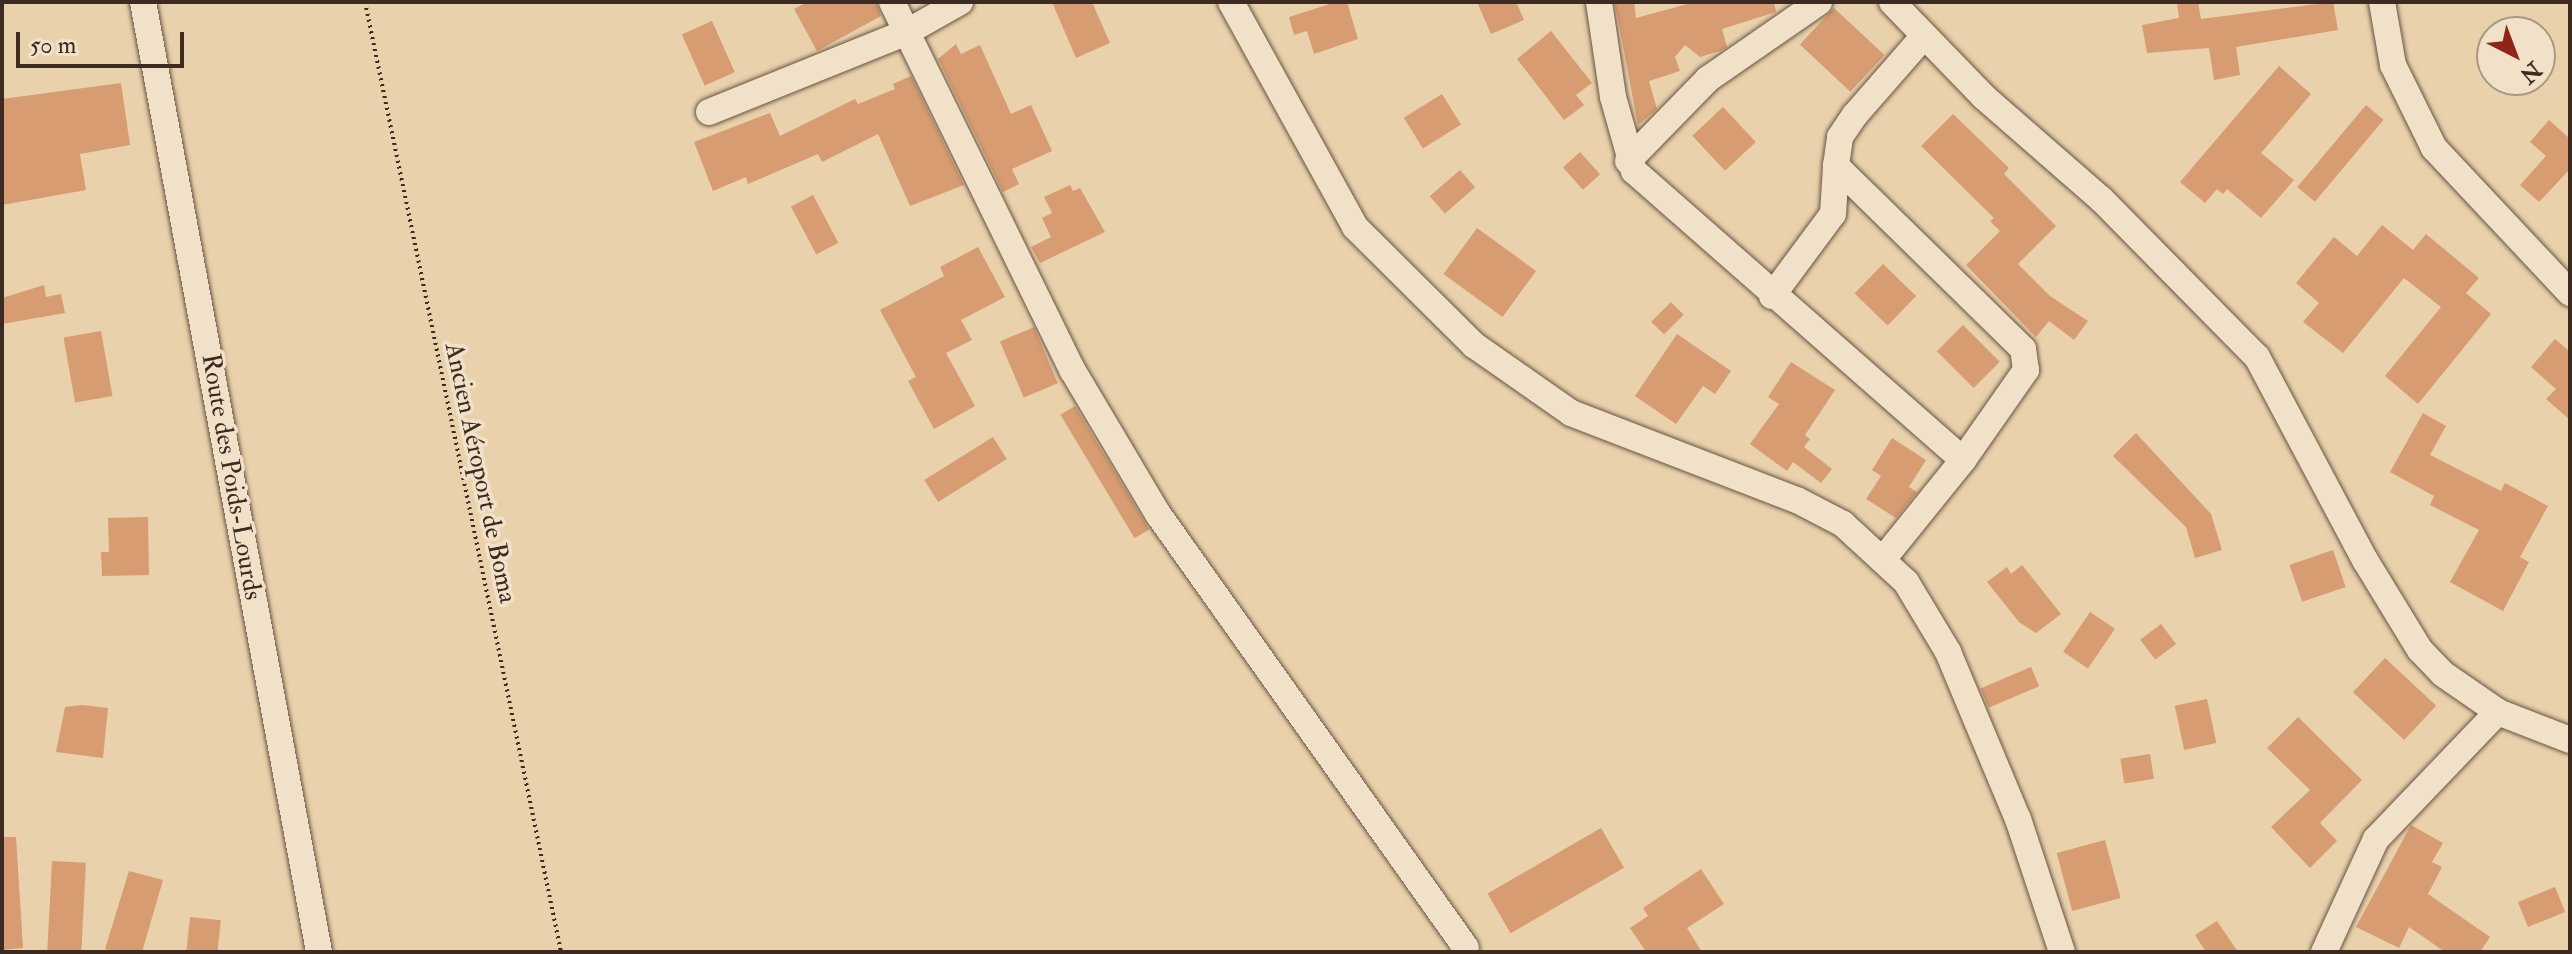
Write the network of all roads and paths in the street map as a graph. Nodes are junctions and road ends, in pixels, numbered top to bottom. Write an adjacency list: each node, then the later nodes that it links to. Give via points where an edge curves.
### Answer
1 (143, 2): 22 (street, Route des Poids-Lourds)
2 (365, 2): 23 (path, Ancien Aéroport de Boma)
3 (892, 2): 10 (street)
4 (960, 2): 10 (street)
5 (1599, 2): 13 (street)
6 (1819, 2): 13 (street, via 1728,62)
7 (1892, 2): 11 (street)
8 (2382, 2): 15 (street, via 2393,65 2434,148)
9 (1242, 8): 18 (street, via 1355,227 1474,345 1571,413 1797,500 1843,524)
10 (907, 32): 12 (street); 21 (street, via 1073,371 1158,514)
11 (1924, 36): 14 (street, via 1840,137); 19 (street, via 1984,97 2101,199 2245,342 2272,381 2347,527 2420,650 2443,674)
12 (709, 112)
13 (1628, 161): 16 (street)
14 (1836, 166): 16 (street, via 1833,214); 17 (street, via 2023,349 2026,370)
15 (2570, 293)
16 (1772, 296): 17 (street)
17 (1963, 460): 18 (street)
18 (1884, 558): 24 (street, via 1923,607 1948,652 2018,819)
19 (2498, 712): 20 (street); 25 (street, via 2376,839)
20 (2570, 740)
21 (1466, 948)
22 (319, 952)
23 (561, 952)
24 (2062, 952)
25 (2324, 952)

